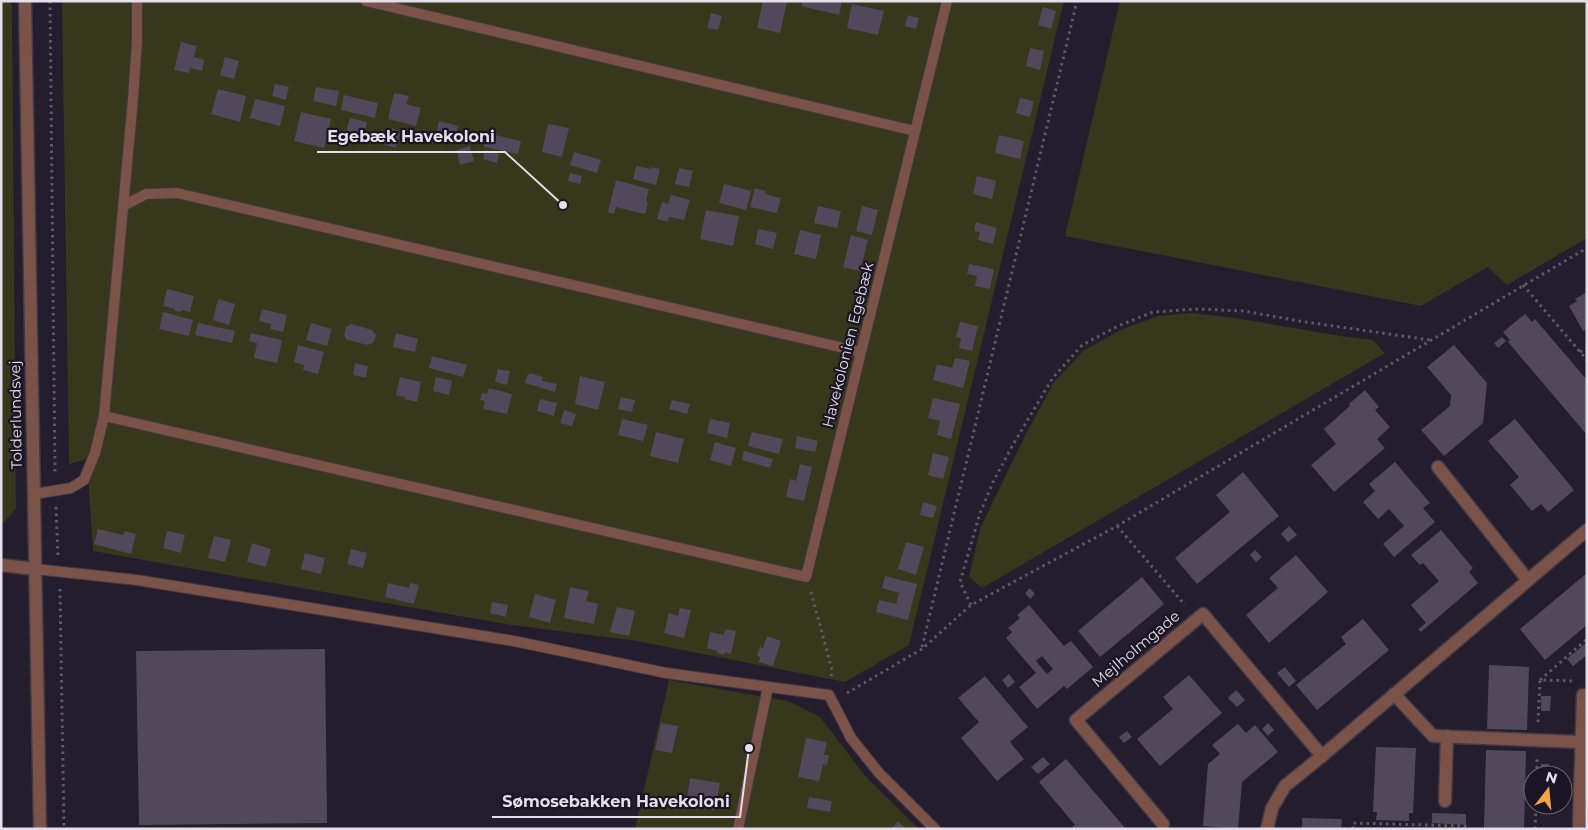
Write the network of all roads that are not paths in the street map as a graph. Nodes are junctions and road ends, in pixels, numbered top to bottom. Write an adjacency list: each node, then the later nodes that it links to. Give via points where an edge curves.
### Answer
1 (25, 1): 10 (street, Tolderlundsvej)
2 (138, 1): 6 (lane)
3 (366, 1): 5 (lane)
4 (947, 1): 5 (lane, Havekolonien Egebæk)
5 (915, 130): 7 (lane, Havekolonien Egebæk)
6 (123, 206): 7 (lane, via 146,194 177,193); 8 (lane)
7 (861, 352): 8 (lane, Havekolonien Egebæk, via 806,577)
8 (104, 416): 10 (lane, via 84,480 71,488)
9 (1438, 467): 14 (street)
10 (34, 494): 13 (street, Tolderlundsvej)
11 (1587, 530): 14 (street)
12 (1, 565): 13 (street)
13 (35, 569): 15 (lane, via 156,583 514,641 666,673); 24 (street, Tolderlundsvej)
14 (1527, 579): 16 (street)
15 (768, 687): 25 (lane); 26 (lane, via 829,695 851,738 879,773)
16 (1394, 694): 18 (street, via 1433,736); 20 (street)
17 (1584, 695): 19 (street)
18 (1447, 736): 19 (street); 21 (street)
19 (1582, 742): 23 (street)
20 (1322, 756): 22 (street, Mejlholmgade, via 1202,614 1076,720); 27 (street, via 1285,786 1272,808)
21 (1445, 801)
22 (1163, 824)
23 (1578, 825)
24 (40, 829)
25 (738, 829)
26 (935, 829)
27 (1266, 829)

